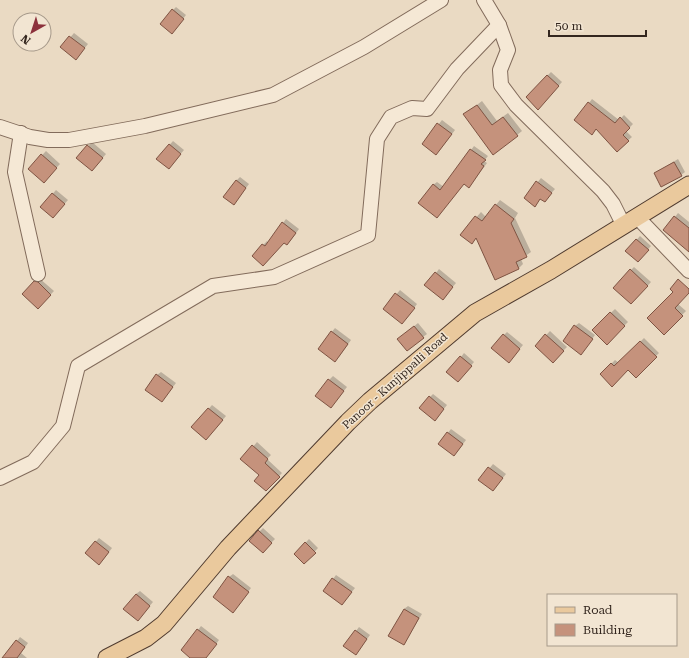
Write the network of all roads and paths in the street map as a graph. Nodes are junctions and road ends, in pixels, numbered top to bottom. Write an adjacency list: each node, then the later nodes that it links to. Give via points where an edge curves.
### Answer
1 (441, 0): 5 (street, via 364,47 273,95 145,126 69,140 48,140)
2 (484, 0): 3 (street)
3 (499, 25): 7 (street, via 508,50 500,70 501,84 516,105); 10 (street, via 457,69 427,109 412,108 391,117 377,139 368,235 274,277 213,286 78,366 63,426 33,462)
4 (0, 127): 5 (street)
5 (21, 134): 9 (street, via 15,172)
6 (689, 185): 7 (main road, Panoor - Kunjippalli Road)
7 (631, 222): 8 (street); 11 (main road, Panoor - Kunjippalli Road, via 475,313 427,352 348,422 228,548 164,624 146,638)
8 (689, 271)
9 (38, 274)
10 (0, 478)
11 (107, 658)

